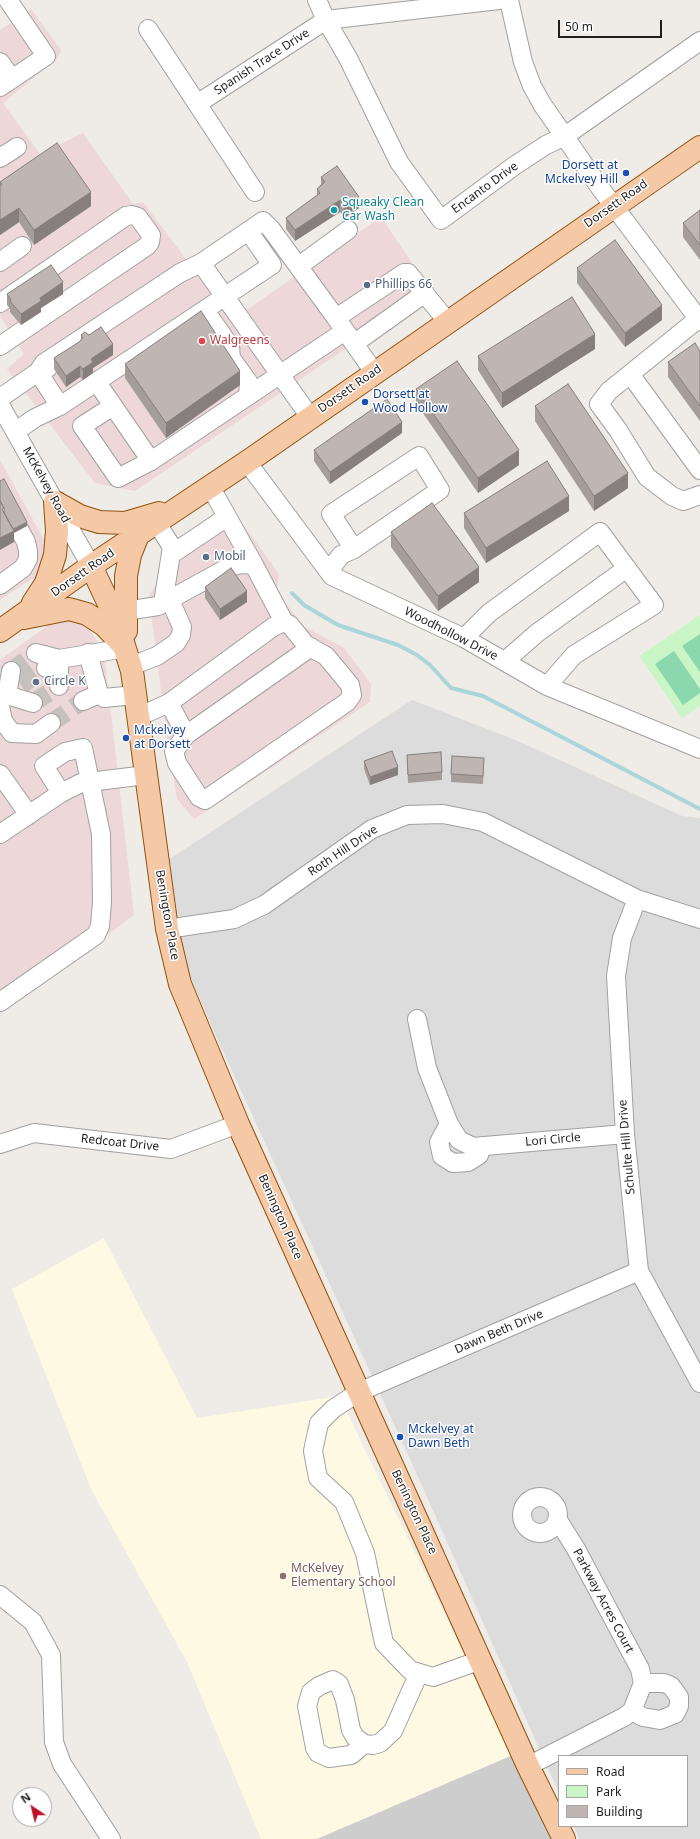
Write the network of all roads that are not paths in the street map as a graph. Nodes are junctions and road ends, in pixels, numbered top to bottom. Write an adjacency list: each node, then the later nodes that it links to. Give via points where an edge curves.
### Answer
1 (8, 0): 9 (street, via 46,56)
2 (317, 0): 5 (street)
3 (499, 0): 5 (street, Spanish Trace Drive)
4 (509, 0): 11 (street, via 519,49 532,86)
5 (326, 20): 10 (street, Spanish Trace Drive); 11 (street, Encanto Drive, via 348,58 399,162 441,220 514,166)
6 (148, 29): 10 (street)
7 (700, 41): 11 (street, Encanto Drive)
8 (0, 62): 9 (street)
9 (6, 83)
10 (197, 104): 15 (street)
11 (565, 136): 16 (street)
12 (17, 147): 14 (street)
13 (700, 147): 16 (main road, Dorsett Road)
14 (0, 158)
15 (255, 192)
16 (614, 205): 26 (street); 28 (main road, Dorsett Road)
17 (348, 230): 22 (street)
18 (249, 232): 21 (street); 22 (street, via 263,221); 24 (street, via 272,265)
19 (22, 246): 20 (street)
20 (0, 262)
21 (201, 263): 24 (street); 29 (street, via 180,273)
22 (299, 266): 30 (street)
23 (425, 293): 28 (street); 30 (street); 30 (street, via 411,275 404,273)
24 (225, 297): 27 (street); 37 (street)
25 (0, 303): 32 (street, via 126,216 138,217 151,235 147,246)
26 (699, 320): 36 (street)
27 (204, 321): 33 (street, via 211,319 230,346); 38 (street)
28 (447, 321): 35 (main road, Dorsett Road)
29 (104, 324): 34 (street, via 44,363); 34 (street, via 97,338 56,366)
30 (346, 331): 35 (street); 37 (street)
31 (217, 343): 33 (street)
32 (0, 346)
33 (231, 358): 39 (street, via 249,383)
34 (38, 372): 40 (street); 42 (street)
35 (374, 372): 44 (main road, Dorsett Road)
36 (630, 374): 48 (street); 51 (street, via 599,404 647,477 683,501)
37 (280, 375): 39 (street); 44 (street)
38 (96, 381): 42 (street); 43 (street)
39 (248, 396): 46 (street)
40 (0, 398)
41 (0, 404): 45 (street, McKelvey Road)
42 (60, 406): 45 (street)
43 (113, 406): 46 (street); 46 (street, via 82,426 118,478)
44 (310, 417): 47 (main road, Dorsett Road)
45 (16, 431): 52 (street, McKelvey Road)
46 (151, 460)
47 (247, 462): 49 (main road, Dorsett Road); 62 (street, Woodhollow Drive)
48 (700, 470)
49 (210, 486): 53 (main road, Dorsett Road); 54 (street)
50 (0, 494): 63 (street, via 26,542 28,559 23,568)
51 (700, 495)
52 (55, 502): 53 (main road, via 80,516 99,522 125,523); 60 (street, McKelvey Road); 66 (main road, via 58,531 55,556 46,583)
53 (178, 508): 55 (main road, Dorsett Road)
54 (227, 517): 58 (street); 59 (street)
55 (156, 522): 56 (main road, Dorsett Road); 58 (street, via 171,543)
56 (138, 535): 60 (main road, Dorsett Road); 65 (main road, via 130,555 126,576)
57 (354, 549): 57 (street, via 332,514 419,456 440,490); 62 (street, via 341,555)
58 (172, 554): 64 (street)
59 (254, 564): 64 (street, via 229,567); 67 (street)
60 (91, 566): 66 (main road, Dorsett Road); 72 (main road, Benington Place, via 116,617)
61 (627, 568): 68 (street, via 600,532 489,613); 73 (street, via 537,633); 76 (street, via 654,605 574,655)
62 (329, 571): 68 (street, Woodhollow Drive, via 332,576)
63 (0, 585)
64 (166, 602): 65 (street); 72 (street, via 182,627 176,643 157,656)
65 (125, 611): 72 (main road)
66 (15, 621): 72 (main road, via 69,609 87,614 104,625)
67 (284, 622): 69 (street); 80 (street, via 273,627)
68 (464, 638): 73 (street, Woodhollow Drive)
69 (311, 647): 83 (street); 83 (street, via 326,656 350,686 352,695 347,702 205,800 199,797 177,763 174,751)
70 (36, 653): 74 (street)
71 (88, 653): 72 (street); 74 (street); 78 (street, via 91,697)
72 (128, 657): 78 (main road, Benington Place)
73 (504, 662): 76 (street, Woodhollow Drive)
74 (53, 663): 75 (street)
75 (59, 686)
76 (547, 686): 84 (street, Woodhollow Drive)
77 (8, 690): 79 (street); 82 (street, via 3,721 12,733 36,734)
78 (135, 695): 81 (main road, Benington Place)
79 (33, 703)
80 (169, 703): 81 (street); 83 (street)
81 (138, 717): 86 (main road, Benington Place)
82 (51, 723)
83 (186, 735)
84 (700, 749)
85 (0, 774): 89 (street)
86 (146, 775): 87 (street); 93 (main road, Benington Place)
87 (90, 782): 88 (street, via 80,783); 88 (street, via 83,748 65,752 44,766); 94 (street, via 100,834 100,926 96,935)
88 (61, 793): 89 (street)
89 (29, 815): 90 (street)
90 (0, 834)
91 (637, 899): 92 (street, Roth Hill Drive); 93 (street, Roth Hill Drive, via 483,822 443,814 407,815 372,829 264,905 234,919); 97 (street, Schulte Hill Drive, via 622,938 616,976)
92 (700, 919)
93 (167, 929): 96 (main road, Benington Place, via 180,984)
94 (0, 1002)
95 (417, 1019): 97 (street, Lori Circle, via 427,1068 449,1124 459,1140 473,1147)
96 (238, 1124): 98 (street, Redcoat Drive, via 171,1149 34,1133); 101 (main road, Benington Place)
97 (625, 1134): 99 (street, Schulte Hill Drive)
98 (0, 1144)
99 (639, 1272): 100 (street, Schulte Hill Drive); 101 (street, Dawn Beth Drive)
100 (700, 1383)
101 (359, 1392): 104 (main road, Benington Place); 105 (street, Dawn Beth Drive, via 333,1409 319,1423 313,1451 318,1478 344,1502 365,1553 384,1643 410,1670)
102 (558, 1520): 106 (street, Parkway Acres Court, via 640,1669)
103 (0, 1595): 112 (street, via 33,1622 51,1655 54,1742 62,1764)
104 (482, 1660): 105 (street, via 433,1677); 109 (main road, Benington Place)
105 (419, 1673): 108 (street, via 393,1731 380,1744)
106 (644, 1683): 107 (street); 107 (street, via 664,1683 671,1686 679,1697 679,1706 675,1714 660,1720 643,1717)
107 (632, 1711): 109 (street)
108 (364, 1744)
109 (528, 1766): 110 (main road, Benington Place)
110 (558, 1827)
111 (558, 1827): 113 (main road, Benington Place)
112 (111, 1839)
113 (564, 1839)

